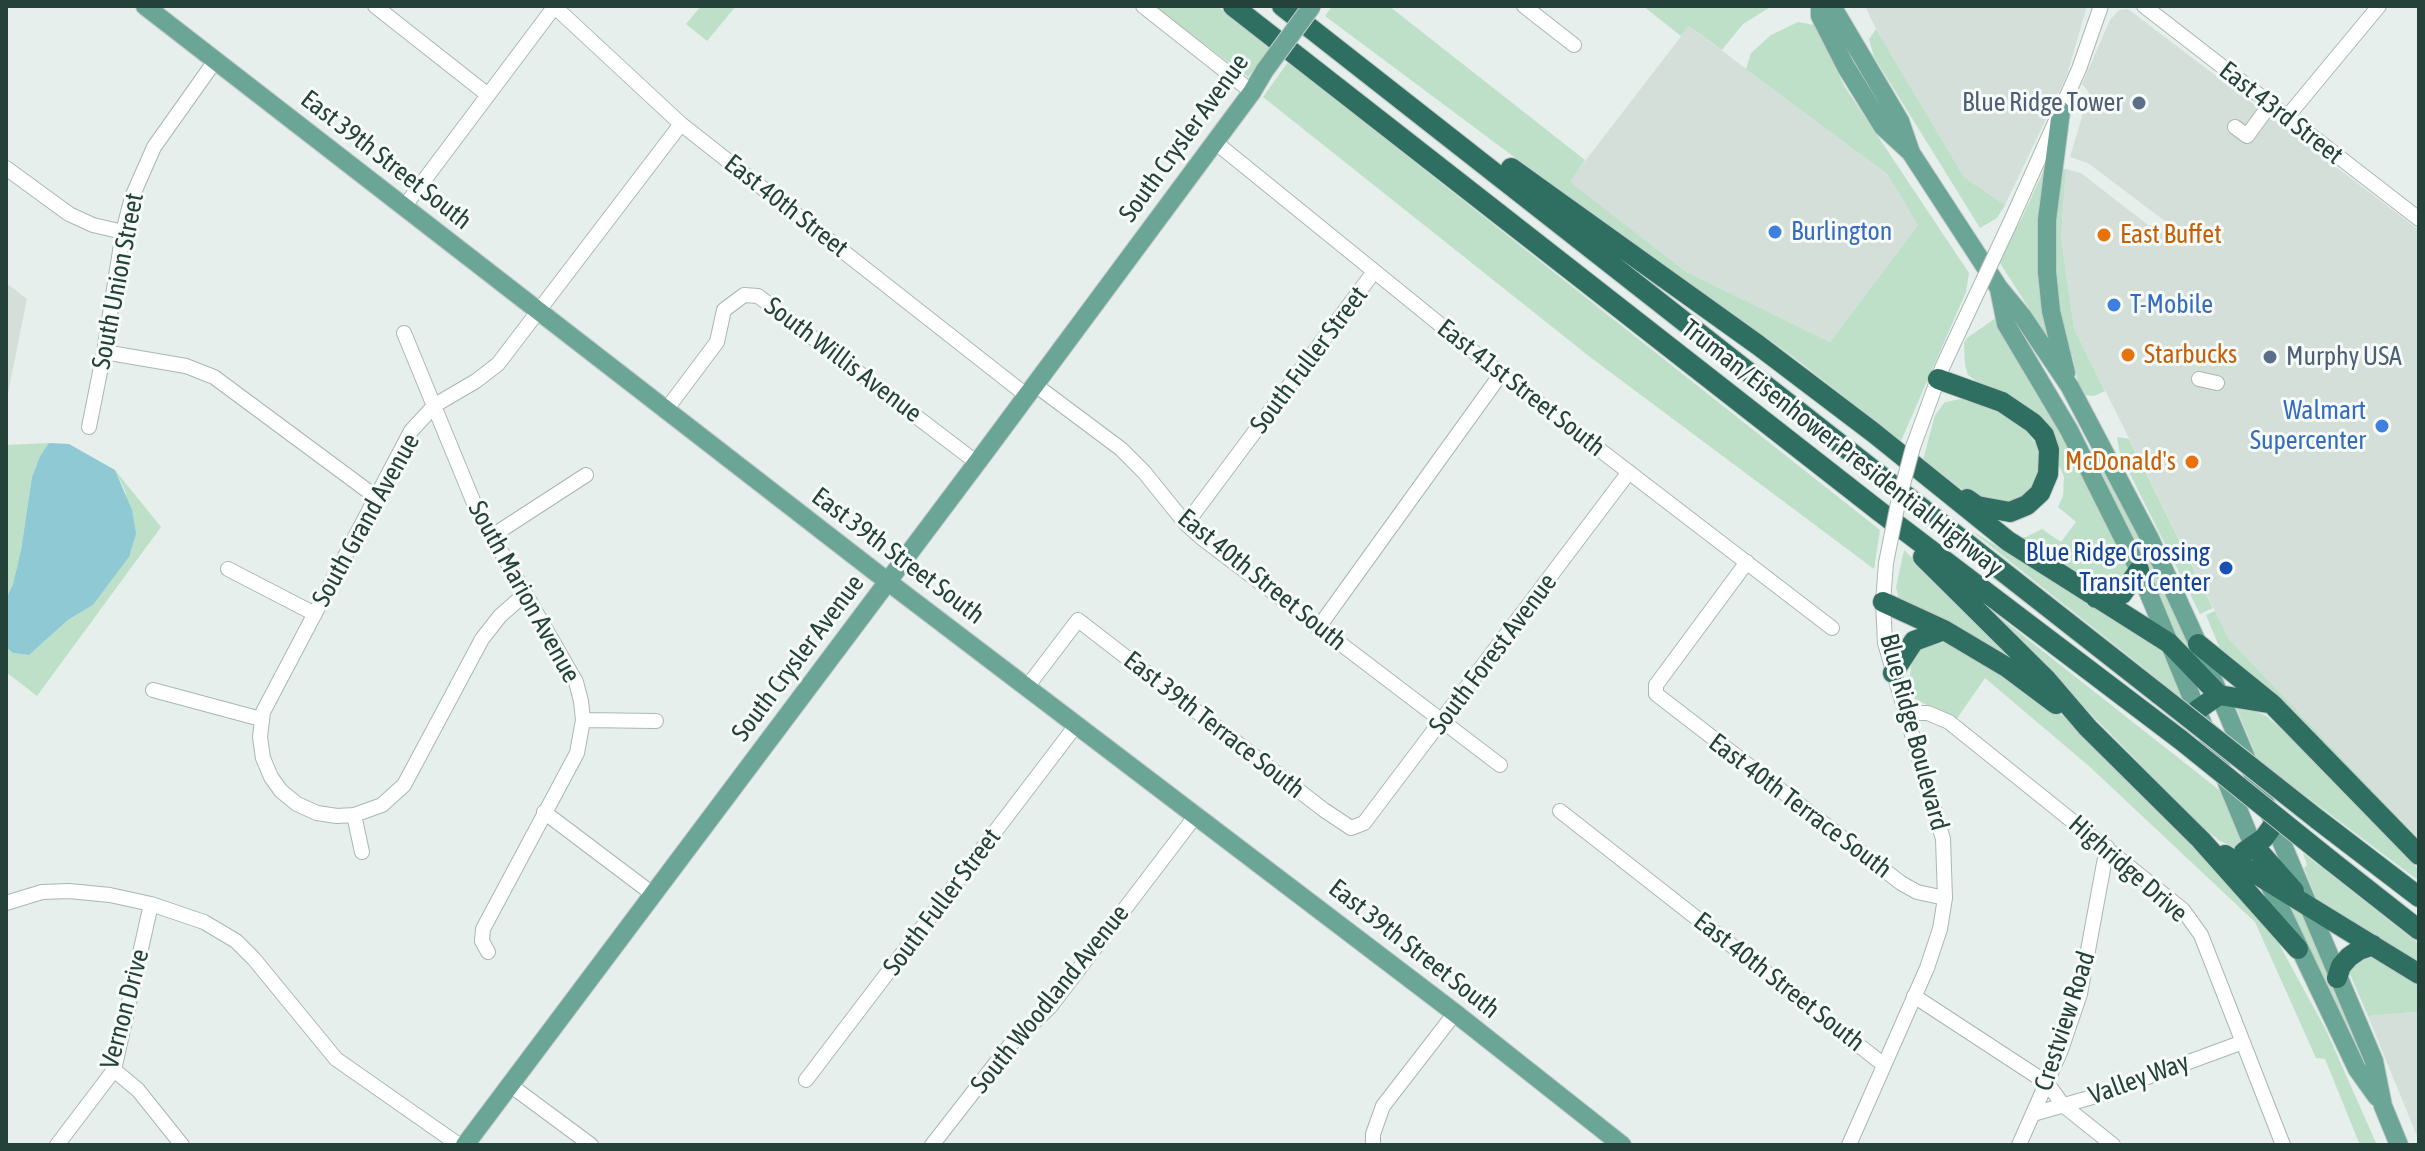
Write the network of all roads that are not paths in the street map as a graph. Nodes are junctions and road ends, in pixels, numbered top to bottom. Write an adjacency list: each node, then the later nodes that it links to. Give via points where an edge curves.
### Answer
1 (145, 6): 17 (main road, East 39th Street South)
2 (375, 6): 19 (street)
3 (555, 6): 19 (street); 23 (street, East 40th Street)
4 (1143, 6): 18 (street)
5 (1233, 6): 50 (highway, Truman/Eisenhower Presidential Highway)
6 (1282, 6): 16 (highway, Truman/Eisenhower Presidential Highway)
7 (1312, 6): 18 (main road, South Crysler Avenue, bridge)
8 (1524, 6): 15 (street)
9 (1820, 6): 26 (main road, via 1820,16 1883,127)
10 (1832, 6): 26 (main road, via 1900,121)
11 (2114, 6): 14 (street)
12 (2144, 6): 20 (street, East 43rd Street)
13 (2379, 6): 22 (street)
14 (2099, 12): 21 (street, Blue Ridge Boulevard)
15 (1574, 45)
16 (1341, 51): 48 (highway, via 1758,345); 94 (highway, Truman/Eisenhower Presidential Highway, bridge)
17 (215, 61): 28 (main road, East 39th Street South); 30 (street, South Union Street, via 154,147)
18 (1252, 92): 25 (main road, South Crysler Avenue)
19 (488, 95): 28 (street)
20 (2264, 100): 22 (street, East 43rd Street); 24 (street, via 2266,110 2247,136)
21 (2061, 111): 37 (street, Blue Ridge Boulevard, bridge); 38 (main road, via 2047,220 2047,272)
22 (2287, 117): 29 (street, East 43rd Street)
23 (681, 124): 33 (street, South Grand Avenue); 39 (street, East 40th Street)
24 (2235, 127)
25 (1215, 142): 31 (street, East 41st Street South); 39 (main road, South Crysler Avenue)
26 (1911, 153): 32 (main road)
27 (6, 168): 30 (street, via 69,214)
28 (404, 207): 33 (main road, East 39th Street South)
29 (2419, 219)
30 (123, 232): 35 (street, South Union Street)
31 (1373, 273): 36 (street, East 41st Street South); 51 (street, South Fuller Street)
32 (1999, 288): 38 (main road); 44 (main road, via 2006,324)
33 (539, 312): 40 (street, South Grand Avenue, via 498,364); 41 (main road, East 39th Street South)
34 (404, 333): 40 (street, South Marion Avenue)
35 (104, 352): 43 (street, South Union Street); 49 (street, via 186,366 214,377)
36 (1501, 374): 46 (street, East 41st Street South); 61 (street)
37 (1938, 379): 48 (highway, via 2002,402 2033,423 2044,435 2050,464 2040,493 2010,512 1977,506); 59 (street, Blue Ridge Boulevard, bridge, via 1898,503)
38 (2070, 387): 42 (main road)
39 (1030, 389): 45 (main road, South Crysler Avenue); 51 (street, East 40th Street South, via 1121,449)
40 (435, 405): 49 (street, South Grand Avenue, via 411,431); 52 (street, South Marion Avenue)
41 (666, 410): 45 (street, South Willis Avenue, via 717,342 724,310 744,295 758,296); 56 (main road, East 39th Street South)
42 (2086, 420): 44 (street); 65 (main road, via 2150,539)
43 (89, 427)
44 (2069, 430): 55 (main road)
45 (976, 462): 56 (main road, South Crysler Avenue)
46 (1629, 472): 53 (street, East 41st Street South); 76 (street, South Forest Avenue)
47 (586, 475): 52 (street)
48 (1930, 478): 58 (highway, via 2008,541)
49 (376, 497): 60 (street, South Grand Avenue)
50 (1879, 511): 78 (highway); 99 (highway, Truman/Eisenhower Presidential Highway, bridge, via 2181,740)
51 (1186, 524): 61 (street, East 40th Street South)
52 (492, 536): 57 (street, South Marion Avenue)
53 (1747, 562): 62 (street, East 41st Street South); 95 (street, East 40th Terrace South, via 1656,685 1656,694 1901,883)
54 (228, 569): 60 (street)
55 (2139, 570): 58 (highway, via 2122,594); 64 (main road)
56 (887, 581): 67 (main road, East 39th Street South); 93 (main road, South Crysler Avenue)
57 (525, 594): 74 (street, South Marion Avenue, via 576,682); 83 (street, via 482,639 404,785 382,805)
58 (2096, 598): 64 (highway)
59 (1883, 602): 63 (highway); 66 (street, Blue Ridge Boulevard)
60 (315, 614): 73 (street, South Grand Avenue)
61 (1318, 628): 76 (street, East 40th Street South)
62 (1832, 628)
63 (1944, 630): 66 (highway, via 1914,641); 78 (highway, via 2008,668)
64 (2169, 643): 69 (highway); 71 (main road)
65 (2198, 644): 69 (main road); 70 (highway)
66 (1893, 673): 72 (street, Blue Ridge Boulevard)
67 (1027, 687): 77 (main road, East 39th Street South); 85 (street, East 39th Terrace South, via 1078,620)
68 (153, 690): 73 (street)
69 (2219, 695): 70 (highway); 71 (highway); 84 (main road)
70 (2272, 704): 91 (highway)
71 (2197, 710): 87 (main road)
72 (1906, 713): 88 (street, Highridge Drive, via 1928,713 1949,722); 95 (street, Blue Ridge Boulevard, via 1943,839)
73 (261, 719): 83 (street, via 263,758 281,791 317,813)
74 (583, 720): 75 (street); 81 (street, South Marion Avenue, via 577,753)
75 (656, 721)
76 (1442, 721): 79 (street, East 40th Street South); 85 (street, South Forest Avenue, via 1372,816)
77 (1077, 724): 82 (main road, East 39th Street South); 110 (street, South Fuller Street)
78 (2088, 728): 86 (highway)
79 (1500, 765)
80 (1560, 811): 108 (street, East 40th Street South)
81 (544, 812): 93 (street); 102 (street, South Marion Avenue, via 483,929)
82 (1197, 814): 106 (main road, East 39th Street South); 120 (street, South Woodland Avenue, via 1050,1007 1010,1045)
83 (354, 815): 89 (street)
84 (2274, 824): 87 (highway); 98 (main road)
85 (1351, 828)
86 (2201, 840): 90 (highway); 101 (highway)
87 (2254, 846): 90 (highway, via 2240,855); 92 (main road); 98 (highway)
88 (2107, 847): 107 (street, Highridge Drive, via 2183,910 2201,935); 111 (street, Crestview Road, via 2080,994)
89 (362, 852)
90 (2225, 855): 92 (highway)
91 (2419, 855)
92 (2269, 884): 98 (highway); 101 (main road)
93 (654, 895): 112 (main road, South Crysler Avenue)
94 (2419, 897)
95 (1945, 898): 105 (street, Blue Ridge Boulevard, via 1940,929)
96 (6, 903): 97 (street, via 42,892 69,891)
97 (151, 904): 109 (street, Vernon Drive); 118 (street, via 204,922 236,941 336,1059)
98 (2308, 904): 100 (highway); 104 (main road)
99 (2419, 930)
100 (2373, 945): 103 (highway); 104 (highway, via 2349,957)
101 (2298, 949): 114 (main road, via 2357,1069)
102 (488, 952)
103 (2419, 974)
104 (2337, 978): 114 (main road, via 2374,1061)
105 (1914, 996): 108 (street, Blue Ridge Boulevard); 111 (street)
106 (1455, 1013): 121 (street, via 1383,1106); 122 (main road, East 39th Street South)
107 (2243, 1042): 113 (street, Valley Way); 126 (street, Highridge Drive)
108 (1884, 1065): 123 (street, Blue Ridge Boulevard)
109 (114, 1070): 116 (street, Vernon Drive); 117 (street, via 138,1090)
110 (806, 1080)
111 (2047, 1083): 113 (street); 115 (street, Crestview Road)
112 (510, 1085): 118 (main road, South Crysler Avenue); 119 (street)
113 (2063, 1105): 115 (street, Valley Way); 125 (street)
114 (2383, 1106): 127 (main road)
115 (2033, 1114): 124 (street, Crestview Road)
116 (57, 1145)
117 (182, 1145)
118 (462, 1145)
119 (591, 1145)
120 (932, 1145)
121 (1373, 1145)
122 (1622, 1145)
123 (1849, 1145)
124 (2019, 1145)
125 (2113, 1145)
126 (2283, 1145)
127 (2399, 1145)

